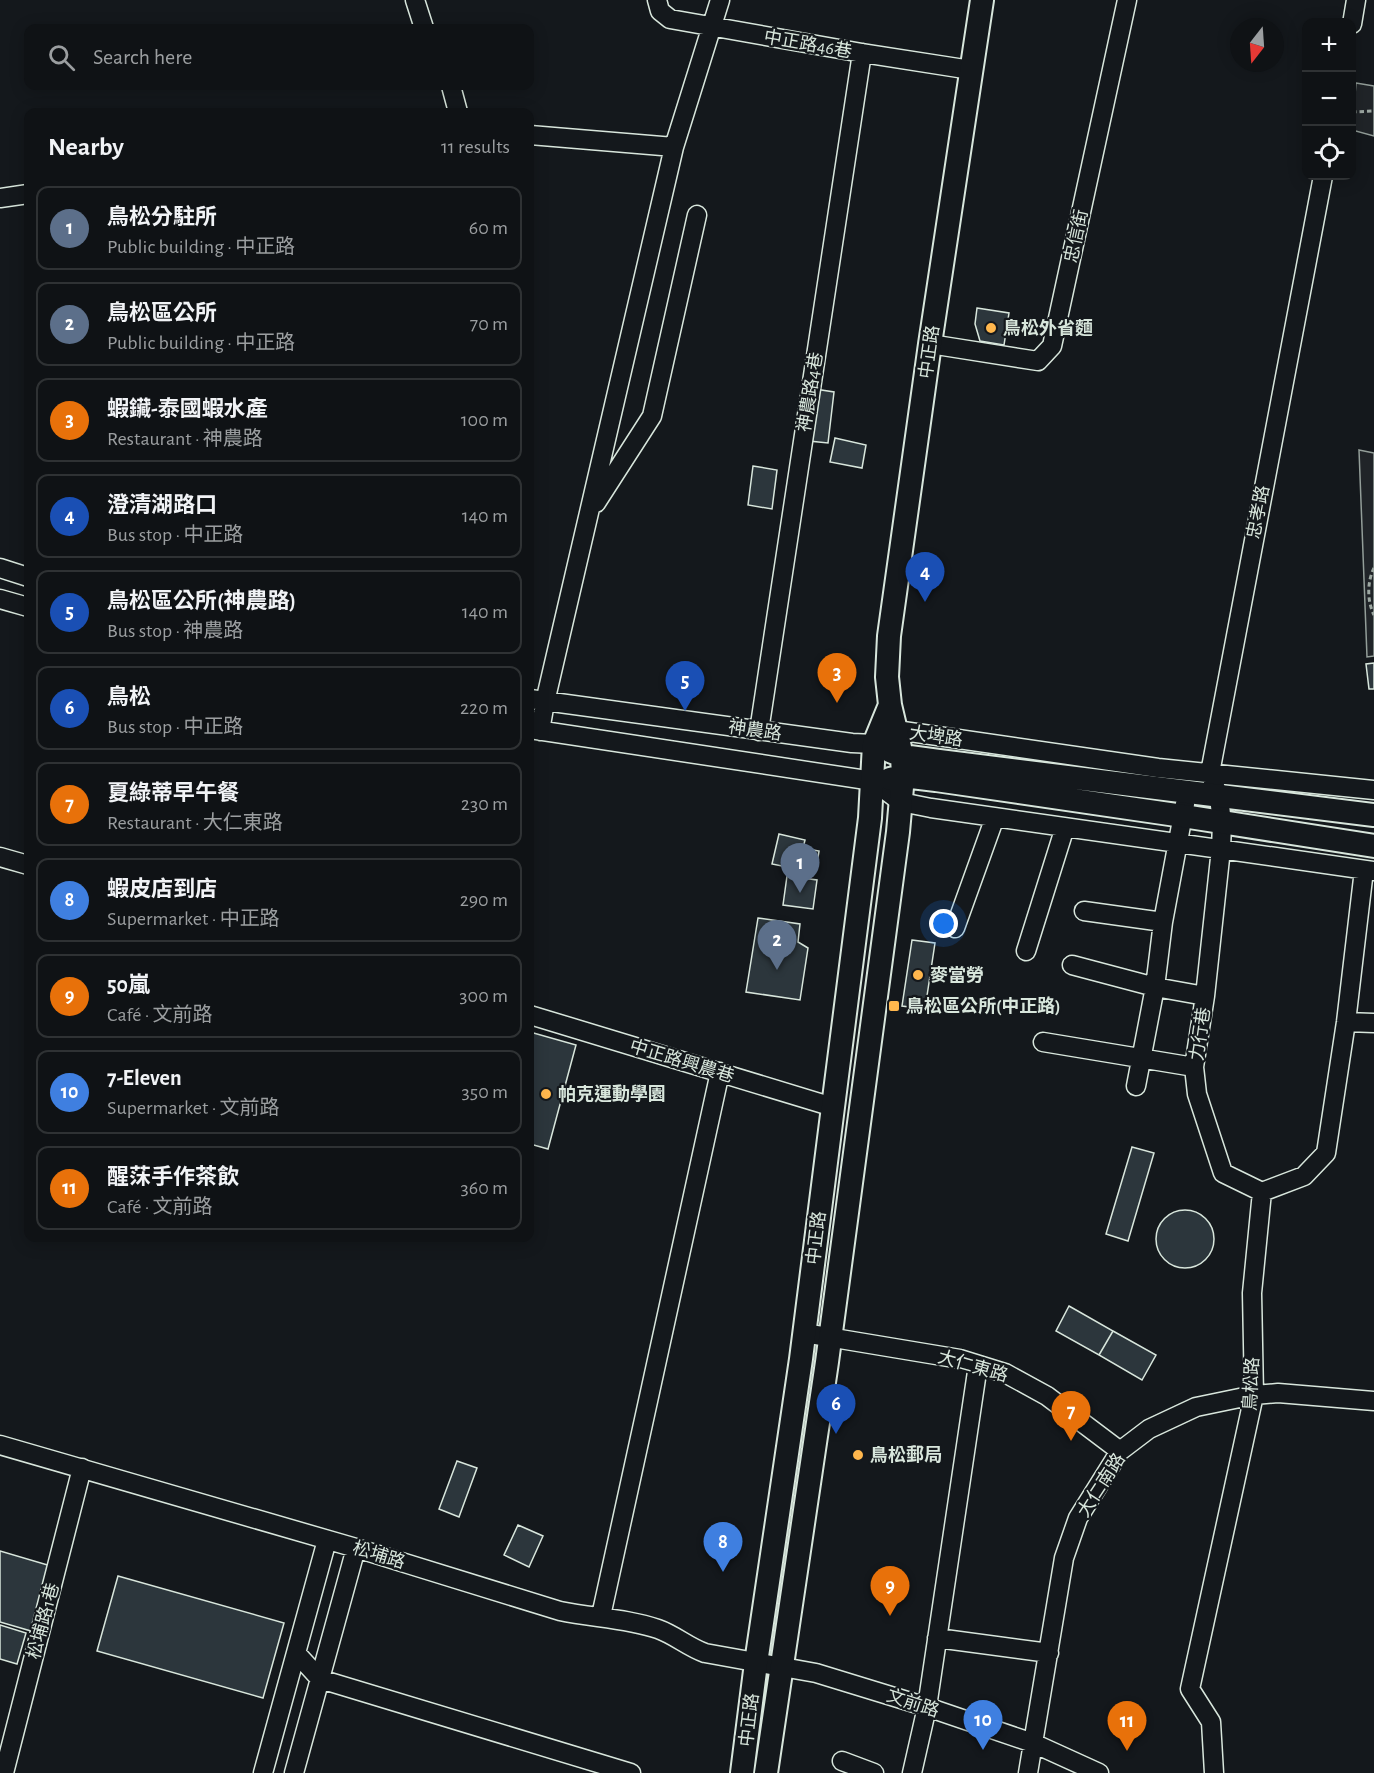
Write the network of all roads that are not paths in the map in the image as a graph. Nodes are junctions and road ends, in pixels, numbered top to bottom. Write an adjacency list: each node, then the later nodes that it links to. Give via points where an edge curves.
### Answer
1 (416, 0): 8 (street)
2 (657, 0): 9 (street, 中正路46巷, via 660,11 670,19)
3 (720, 0): 9 (street)
4 (982, 0): 11 (main road, 中正路)
5 (1127, 0): 20 (street, 忠信街, via 1052,346 1038,361)
6 (1356, 0): 7 (street)
7 (1353, 18)
8 (423, 24)
9 (711, 27): 10 (street, 中正路46巷); 15 (street)
10 (861, 53): 11 (street, 中正路46巷); 30 (street, 神農路4巷)
11 (971, 70): 20 (main road, 中正路)
12 (452, 90): 13 (street)
13 (457, 108)
14 (534, 135): 15 (street)
15 (674, 147): 21 (street)
16 (1322, 180): 33 (street, 忠孝路)
17 (24, 195): 18 (street)
18 (0, 198)
19 (698, 215): 21 (street, via 652,416)
20 (930, 344): 27 (main road, 中正路, via 889,636)
21 (588, 515): 26 (street)
22 (0, 568): 23 (street)
23 (24, 576)
24 (0, 599): 25 (street)
25 (24, 606)
26 (537, 700): 28 (street); 30 (street, 神農路)
27 (890, 705): 29 (main road, 中正路); 31 (main road, 中正路)
28 (535, 730): 34 (street, 神農路)
29 (896, 730): 31 (street, 大埤路); 32 (main road, 中正路); 33 (street, 大埤路)
30 (759, 731): 31 (street, 神農路)
31 (874, 744): 32 (main road, 大埤路); 34 (main road, 中正路)
32 (903, 766): 34 (main road, 大埤路); 36 (main road, 大埤路); 38 (main road, 中正路); 40 (main road, 大埤路)
33 (1210, 773): 35 (street, 大埤路); 36 (street); 37 (street, 忠孝路)
34 (873, 781): 38 (street); 65 (main road, 中正路)
35 (1374, 790)
36 (1187, 793): 37 (main road, 大埤路); 40 (street)
37 (1219, 797): 39 (main road, 大埤路); 42 (street, 忠孝路)
38 (901, 802): 41 (street); 68 (main road, 中正路)
39 (1374, 815)
40 (1183, 816): 42 (main road, 大埤路); 44 (street)
41 (995, 817): 43 (street); 52 (street)
42 (1222, 823): 45 (main road, 大埤路); 46 (street, 忠孝路)
43 (1065, 827): 44 (street); 53 (street)
44 (1178, 843): 46 (street); 51 (street)
45 (1374, 846)
46 (1221, 849): 49 (street); 56 (street, 力行巷)
47 (0, 857): 48 (street)
48 (24, 864)
49 (1369, 871): 58 (street)
50 (1084, 910): 51 (street)
51 (1163, 922): 55 (street)
52 (955, 928)
53 (1026, 951)
54 (1072, 964): 55 (street)
55 (1155, 987): 56 (street); 61 (street)
56 (1205, 996): 62 (street, 力行巷)
57 (534, 1016): 63 (street, 中正路興農巷)
58 (1346, 1022): 59 (street); 66 (street, via 1326,1153 1304,1176)
59 (1374, 1023)
60 (1043, 1042): 61 (street)
61 (1141, 1058): 62 (street); 64 (street)
62 (1194, 1067): 66 (street, 力行巷, via 1197,1094 1223,1173)
63 (720, 1072): 65 (street, 中正路興農巷); 77 (street)
64 (1136, 1086)
65 (833, 1107): 67 (main road, 中正路)
66 (1262, 1192): 70 (street, 鳥松路, via 1252,1293)
67 (804, 1333): 68 (street, 大仁東路); 81 (main road, 中正路)
68 (830, 1338): 69 (street, 大仁東路); 82 (main road, 中正路)
69 (978, 1365): 73 (street, 大仁東路, via 1005,1373 1047,1396); 78 (street)
70 (1254, 1395): 71 (street, 大仁南路, via 1278,1393); 73 (street, 大仁南路, via 1196,1407 1149,1429); 97 (street, 鳥松路, via 1190,1689 1211,1722)
71 (1374, 1401)
72 (0, 1445): 74 (street, 松埔路)
73 (1120, 1451): 79 (street, 大仁南路, via 1078,1518 1064,1558)
74 (82, 1468): 75 (street, 松埔路); 87 (street, 松埔路1巷)
75 (327, 1540): 76 (street, 松埔路); 80 (street)
76 (356, 1548): 77 (street, 松埔路, via 560,1611); 83 (street)
77 (601, 1616): 81 (street, 松埔路, via 657,1628 705,1653)
78 (937, 1638): 79 (street); 84 (street)
79 (1048, 1653): 85 (street, 大仁南路)
80 (297, 1654): 83 (street); 88 (street)
81 (756, 1663): 82 (street, 文前路); 91 (main road, 中正路)
82 (782, 1667): 84 (street, 文前路, via 816,1673); 92 (main road, 中正路)
83 (320, 1679): 89 (street); 90 (street)
84 (927, 1707): 85 (street, 文前路); 94 (street)
85 (1033, 1743): 95 (street, 大仁南路); 96 (street, 文前路)
86 (842, 1761): 93 (street)
87 (4, 1773)
88 (263, 1773)
89 (294, 1773)
90 (631, 1773)
91 (742, 1773)
92 (766, 1773)
93 (874, 1773)
94 (912, 1773)
95 (1028, 1773)
96 (1099, 1773)
97 (1214, 1773)

